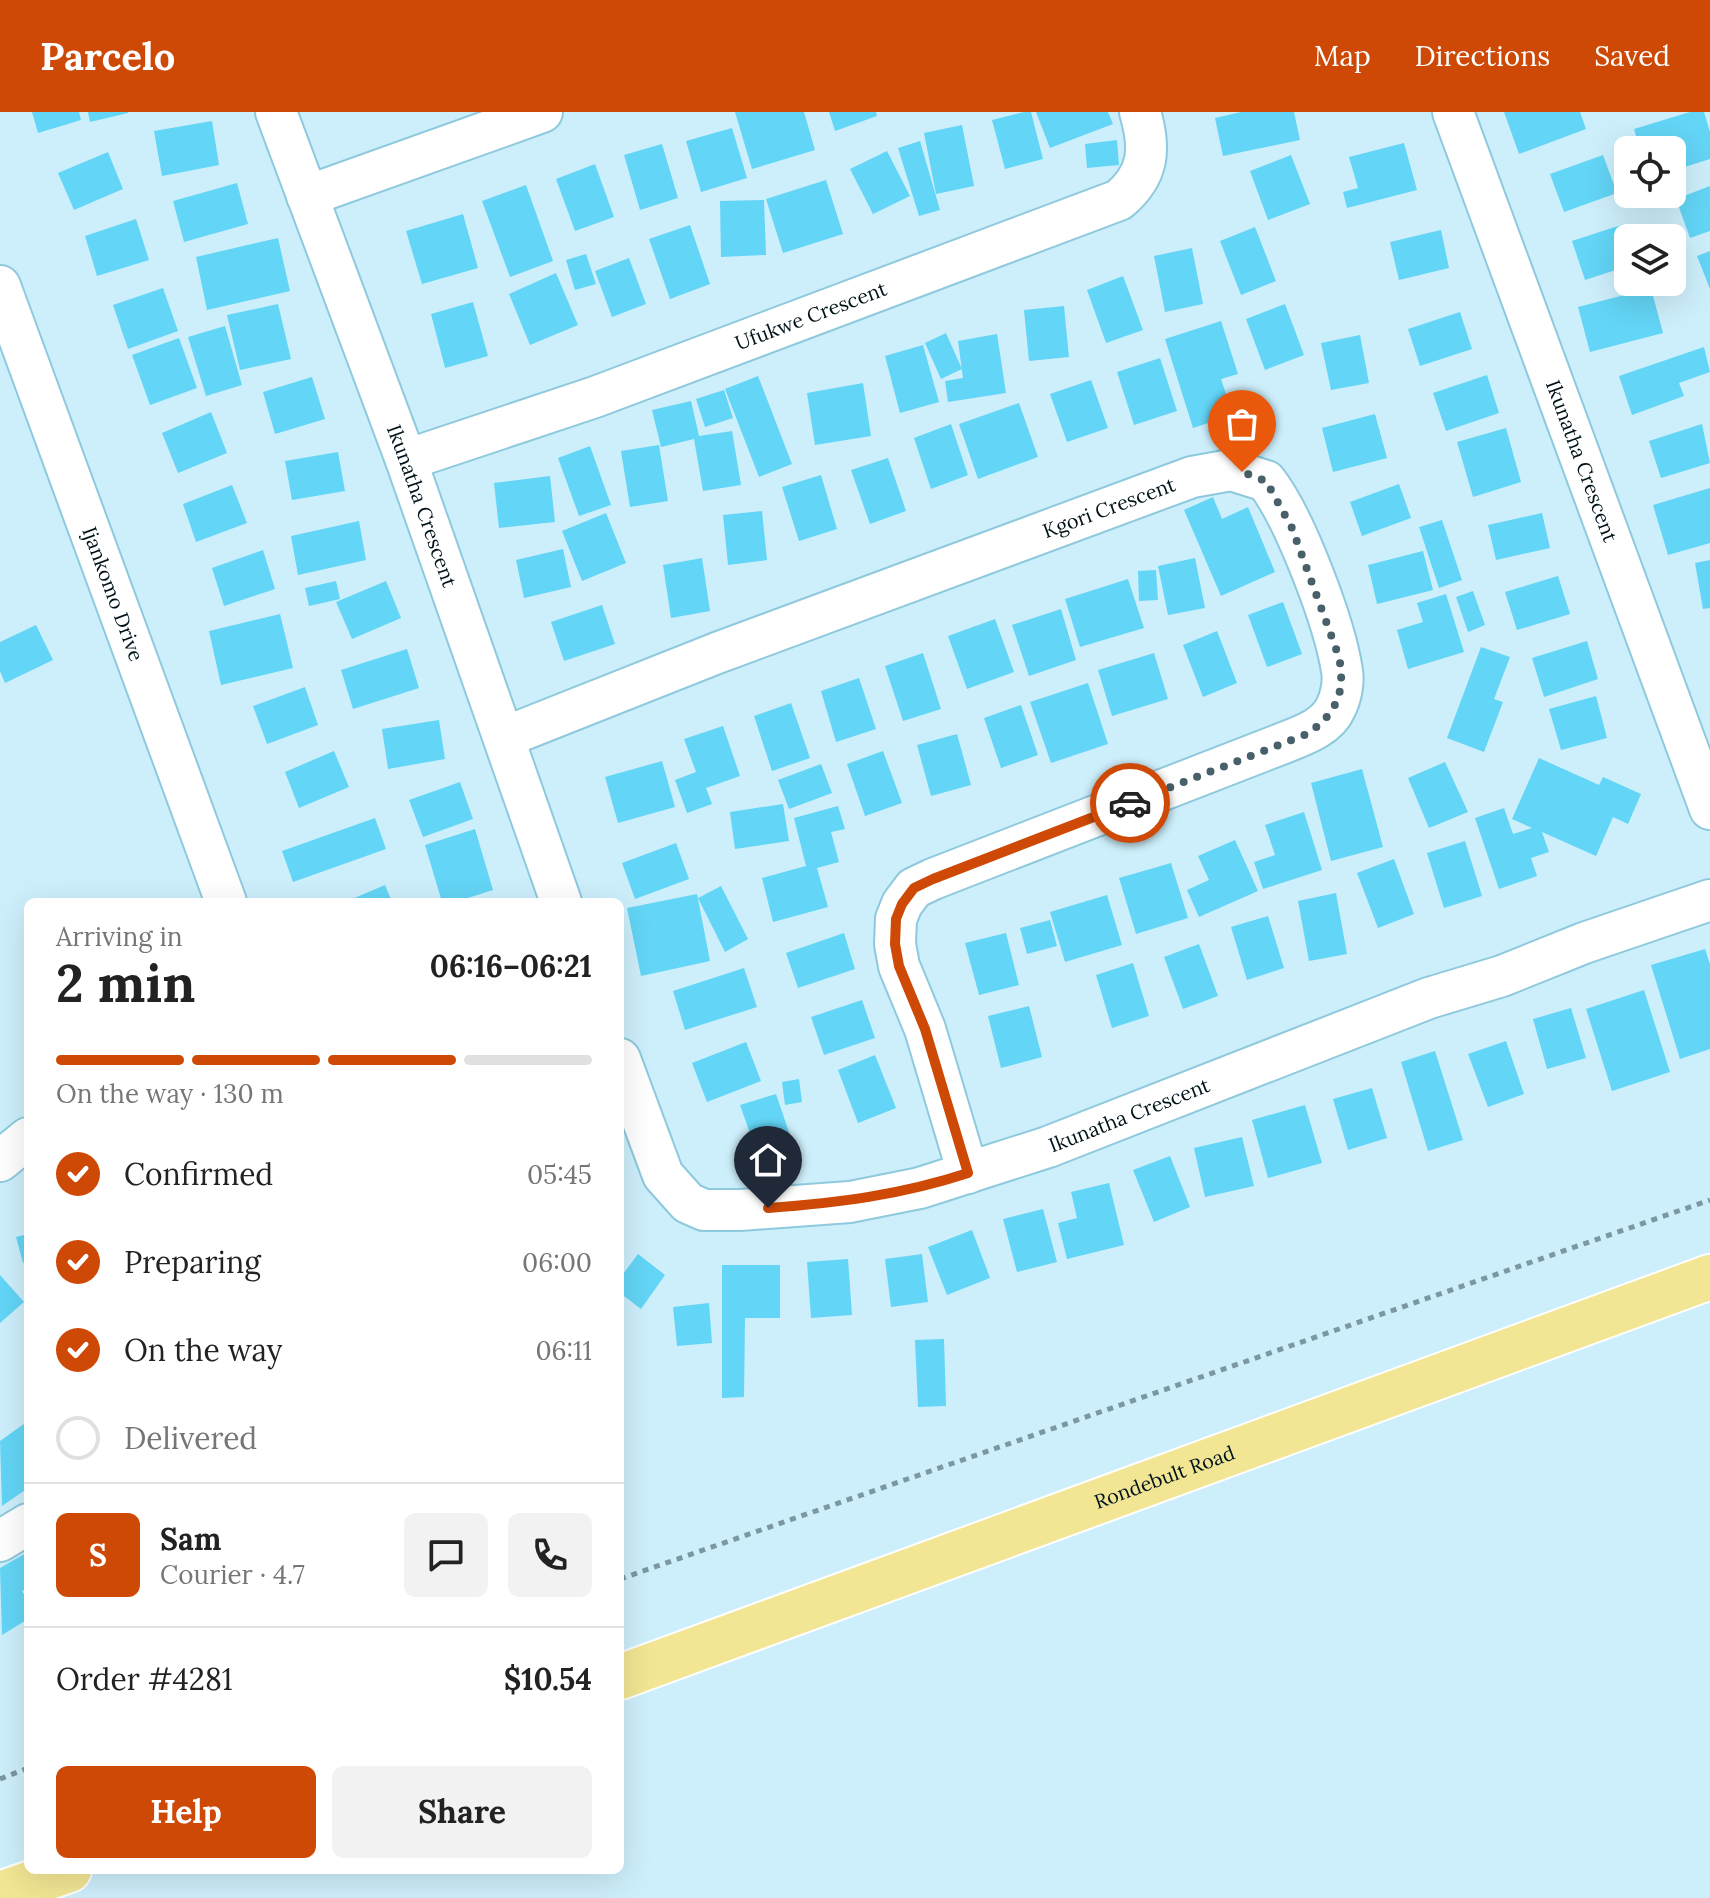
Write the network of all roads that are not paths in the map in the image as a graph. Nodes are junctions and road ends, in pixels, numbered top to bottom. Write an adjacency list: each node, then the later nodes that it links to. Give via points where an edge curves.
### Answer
1 (276, 112): 5 (street, Ikunatha Crescent)
2 (542, 112): 5 (street)
3 (1140, 112): 7 (street, Ufukwe Crescent, via 1148,146 1145,171 1119,200 595,397)
4 (1453, 112): 9 (street, Ikunatha Crescent)
5 (307, 196): 7 (street, Ikunatha Crescent)
6 (0, 286): 10 (street, Ijankomo Drive)
7 (406, 460): 8 (street, Ikunatha Crescent)
8 (505, 737): 11 (street, Ikunatha Crescent); 16 (street, Kgori Crescent, via 1192,477 1219,469 1266,481 1292,528 1339,657 1342,686 1328,720 1307,734 933,879 914,888 896,919 899,966 925,1029)
9 (1710, 809)
10 (225, 898)
11 (560, 898)
12 (1710, 900): 16 (street, Ikunatha Crescent, via 1429,998 1048,1147)
13 (624, 1070): 16 (street, Ikunatha Crescent, via 663,1175 675,1192 704,1210 850,1202)
14 (24, 1141): 15 (street)
15 (0, 1161)
16 (968, 1173)
17 (1710, 1277): 20 (main road, Rondebult Road)
18 (24, 1526): 19 (street)
19 (0, 1541)
20 (624, 1676)
21 (58, 1874): 22 (main road)
22 (0, 1894)

